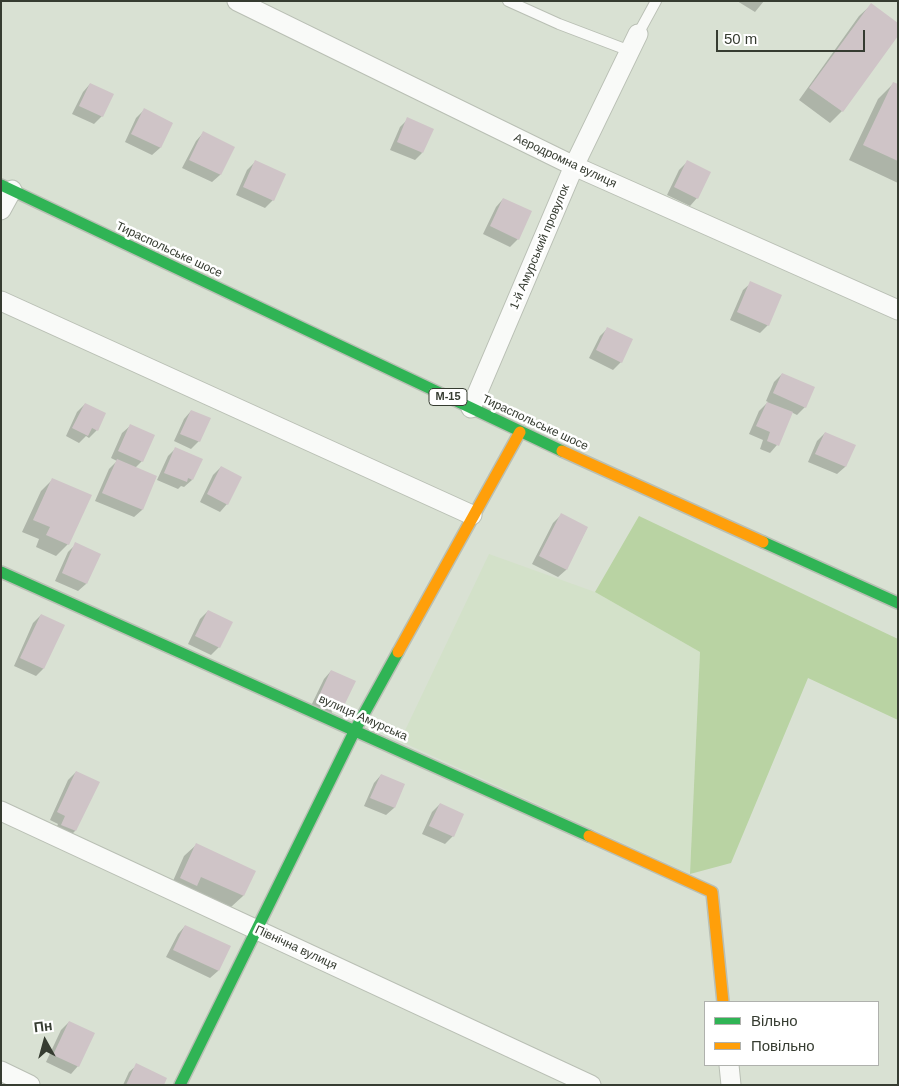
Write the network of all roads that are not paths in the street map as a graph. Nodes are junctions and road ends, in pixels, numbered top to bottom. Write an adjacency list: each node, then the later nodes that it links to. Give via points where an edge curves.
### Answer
1 (237, 1): 6 (street, Аеродромна вулиця)
2 (508, 1): 5 (lane)
3 (656, 1): 4 (lane)
4 (638, 34): 5 (street, 1-й Амурський провулок)
5 (630, 51): 6 (street, 1-й Амурський провулок)
6 (574, 166): 10 (street, Аеродромна вулиця); 11 (street, 1-й Амурський провулок)
7 (6, 188): 8 (street); 11 (street, Тираспольське шосе / М-15)
8 (1, 210)
9 (1, 301): 13 (street)
10 (898, 310)
11 (471, 408): 12 (street, Тираспольське шосе / М-15)
12 (520, 432): 13 (street); 15 (street, Тираспольське шосе / М-15)
13 (472, 515): 16 (street)
14 (1, 572): 16 (street, вулиця Амурська)
15 (898, 603)
16 (355, 730): 18 (street); 19 (street, вулиця Амурська, via 712,892)
17 (1, 811): 18 (street, Північна вулиця)
18 (256, 930): 23 (street); 24 (street, Північна вулиця)
19 (723, 1001)
20 (729, 1066): 25 (street)
21 (1, 1071): 22 (street)
22 (30, 1085)
23 (180, 1085)
24 (591, 1085)
25 (731, 1085)

